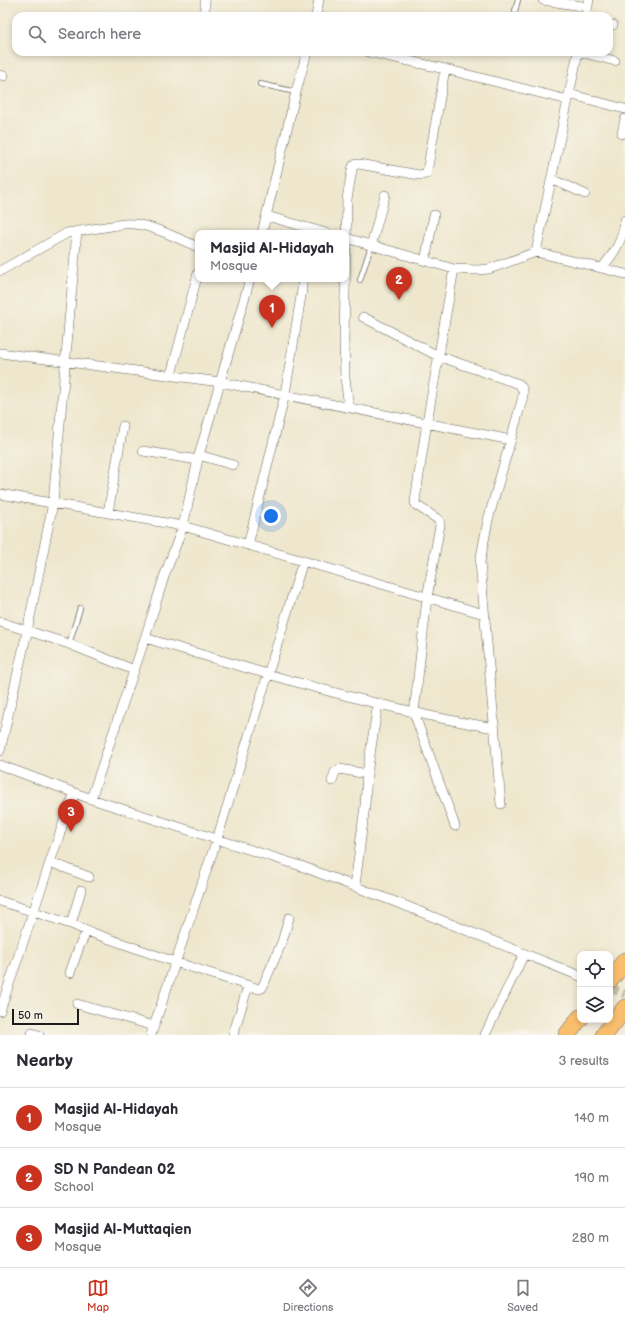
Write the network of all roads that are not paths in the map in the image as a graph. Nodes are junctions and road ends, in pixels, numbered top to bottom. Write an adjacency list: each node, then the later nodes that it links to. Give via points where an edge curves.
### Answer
1 (205, 0): 6 (street)
2 (319, 0): 7 (street)
3 (518, 0): 8 (lane)
4 (543, 0): 5 (street)
5 (588, 8)
6 (205, 12)
7 (317, 12)
8 (516, 12)
9 (306, 56): 16 (street)
10 (387, 56): 14 (street)
11 (578, 56): 17 (street)
12 (595, 56): 13 (street)
13 (615, 61)
14 (445, 69): 17 (street); 29 (street, via 427,172 418,175 359,164 353,166 347,199)
15 (260, 84): 16 (lane)
16 (296, 92): 25 (street)
17 (569, 97): 18 (street); 21 (street)
18 (625, 109)
19 (625, 119): 20 (street)
20 (622, 134)
21 (551, 180): 22 (street); 34 (street)
22 (585, 194)
23 (385, 195): 33 (street)
24 (434, 215): 35 (street)
25 (267, 216): 27 (street); 28 (street)
26 (625, 220): 36 (street, via 616,251)
27 (263, 230)
28 (316, 230)
29 (347, 230)
30 (77, 231): 32 (street, via 133,223); 38 (street, via 56,238); 48 (street)
31 (349, 240): 33 (street)
32 (195, 246)
33 (371, 246): 35 (street); 40 (lane)
34 (536, 252): 36 (street); 37 (street, via 489,269)
35 (425, 261): 37 (street)
36 (602, 268): 39 (street)
37 (454, 269): 47 (street)
38 (0, 271)
39 (625, 274)
40 (360, 280)
41 (196, 282): 49 (street)
42 (249, 282): 50 (street)
43 (302, 282): 51 (street)
44 (346, 282): 52 (street, via 345,378)
45 (363, 318): 47 (street)
46 (0, 353): 48 (street)
47 (438, 356): 53 (street); 55 (street, via 519,384 523,388 524,393)
48 (65, 361): 49 (street); 60 (street)
49 (171, 375): 50 (street)
50 (220, 382): 51 (street); 57 (street)
51 (285, 394): 52 (street); 63 (street)
52 (349, 407): 53 (street)
53 (427, 422): 55 (street); 65 (street, via 415,503 440,522)
54 (123, 426): 61 (street)
55 (511, 440): 67 (street, via 488,520 480,562)
56 (143, 451): 57 (street)
57 (198, 458): 58 (street); 62 (street)
58 (233, 465)
59 (0, 494): 60 (street)
60 (53, 503): 61 (street); 69 (street)
61 (108, 513): 62 (street)
62 (183, 526): 63 (street); 70 (street)
63 (248, 545): 64 (street)
64 (303, 561): 65 (street); 73 (street)
65 (427, 598): 67 (street); 75 (street)
66 (80, 608): 71 (lane)
67 (484, 614): 76 (street)
68 (0, 622): 69 (street)
69 (27, 632): 71 (street); 77 (street)
70 (145, 638): 72 (street); 73 (street)
71 (69, 644): 72 (street)
72 (134, 670): 82 (street)
73 (268, 674): 74 (street); 85 (street)
74 (378, 703): 75 (street); 79 (street)
75 (414, 713): 76 (street); 84 (street)
76 (494, 728): 83 (street)
77 (0, 751)
78 (0, 765): 81 (street)
79 (367, 774): 80 (street, via 340,769 335,772); 88 (street)
80 (332, 781)
81 (75, 793): 82 (street); 86 (street)
82 (91, 799): 85 (street)
83 (501, 804)
84 (455, 826)
85 (217, 839): 88 (street); 97 (street)
86 (50, 862): 87 (street); 91 (street)
87 (89, 877)
88 (355, 886): 95 (street)
89 (81, 890): 93 (street)
90 (0, 901): 91 (street)
91 (34, 912): 93 (street); 104 (street)
92 (289, 918): 101 (street, via 282,942 262,988)
93 (71, 924): 94 (street)
94 (87, 931): 97 (street); 98 (street)
95 (524, 954): 99 (street); 109 (street)
96 (625, 961): 100 (highway)
97 (175, 962): 101 (street); 106 (street)
98 (70, 973)
99 (577, 975)
100 (613, 976)
101 (248, 986): 108 (street)
102 (77, 1004): 106 (street)
103 (625, 1008): 111 (highway)
104 (0, 1011)
105 (577, 1022): 110 (highway)
106 (154, 1026): 107 (street)
107 (151, 1035)
108 (233, 1035)
109 (485, 1035)
110 (567, 1035)
111 (604, 1035)

